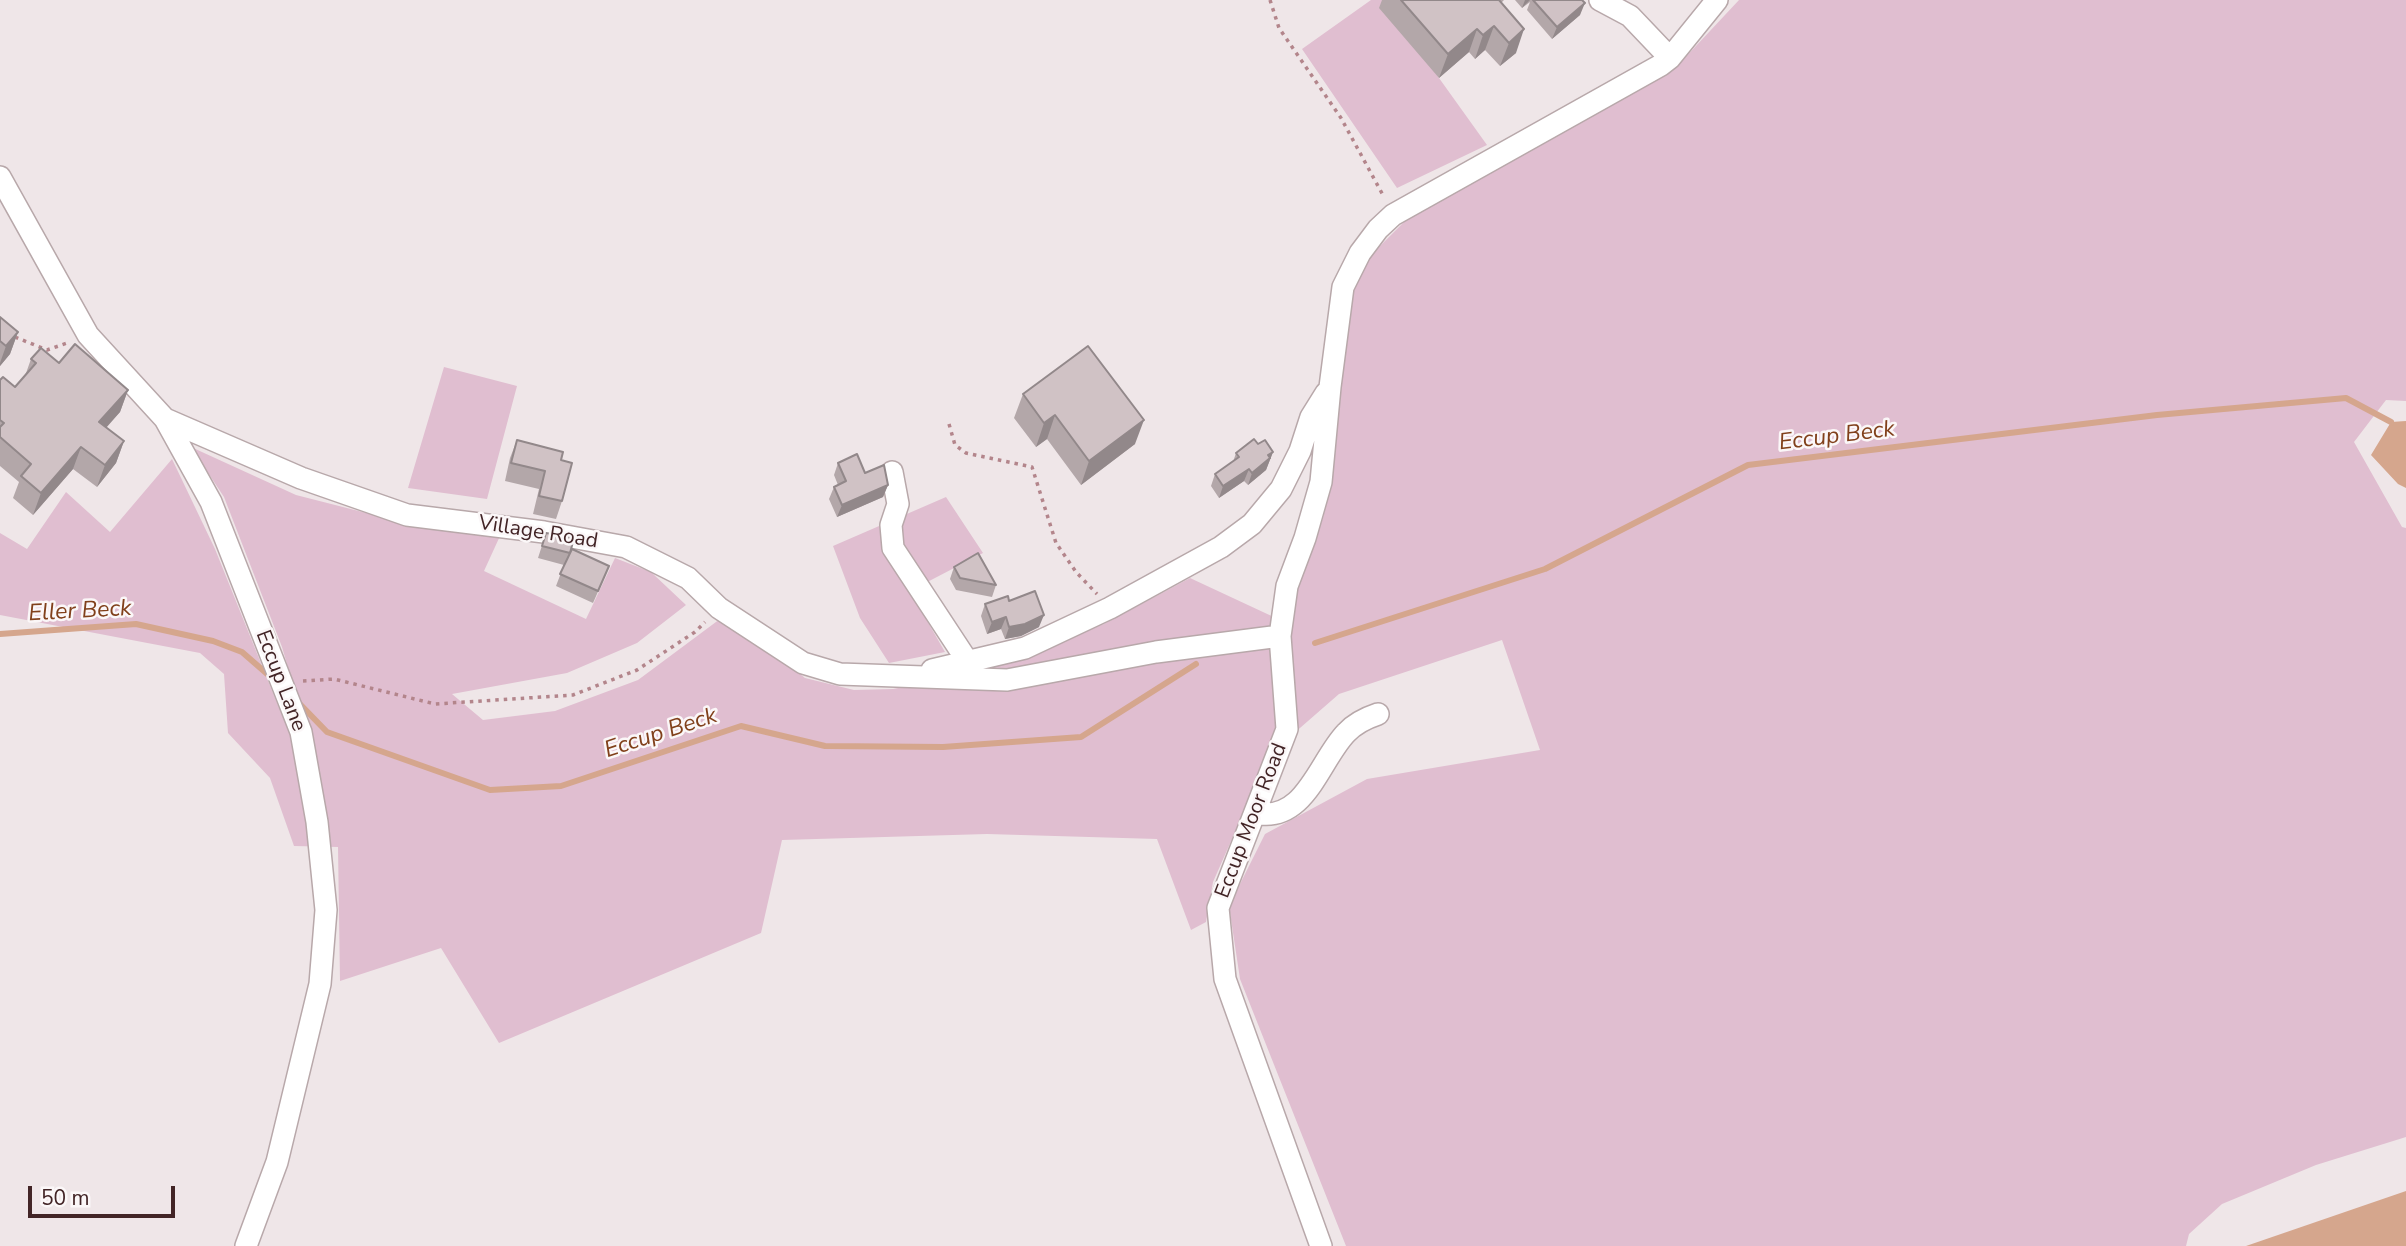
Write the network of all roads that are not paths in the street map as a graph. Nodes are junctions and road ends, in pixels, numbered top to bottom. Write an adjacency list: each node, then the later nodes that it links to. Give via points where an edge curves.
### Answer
1 (1600, 0): 3 (street)
2 (1717, 0): 4 (street)
3 (1637, 8): 4 (street)
4 (1670, 58): 6 (street, Eccup Moor Road, via 1393,215 1378,229 1343,287)
5 (0, 177): 7 (street, Eccup Lane, via 88,335)
6 (1330, 387): 9 (street, Eccup Moor Road, via 1321,482 1287,586); 10 (street, via 1311,417 1281,489 1252,524 1221,547 1110,608 1026,648)
7 (165, 419): 11 (street, Village Road, via 302,478 407,515 626,547 688,578 719,608 803,663 840,674); 14 (street, Eccup Lane, via 211,502 301,732 326,910 320,984 277,1162)
8 (892, 472): 10 (street, via 898,505 891,525 893,548)
9 (1280, 636): 11 (street, via 1156,652 1007,680); 13 (street, Eccup Moor Road, via 1287,730)
10 (968, 662): 11 (street)
11 (892, 678)
12 (1378, 714): 13 (street, via 1345,734 1313,782 1287,810)
13 (1255, 813): 15 (street, Eccup Moor Road, via 1218,908 1225,979)
14 (246, 1246)
15 (1321, 1246)

